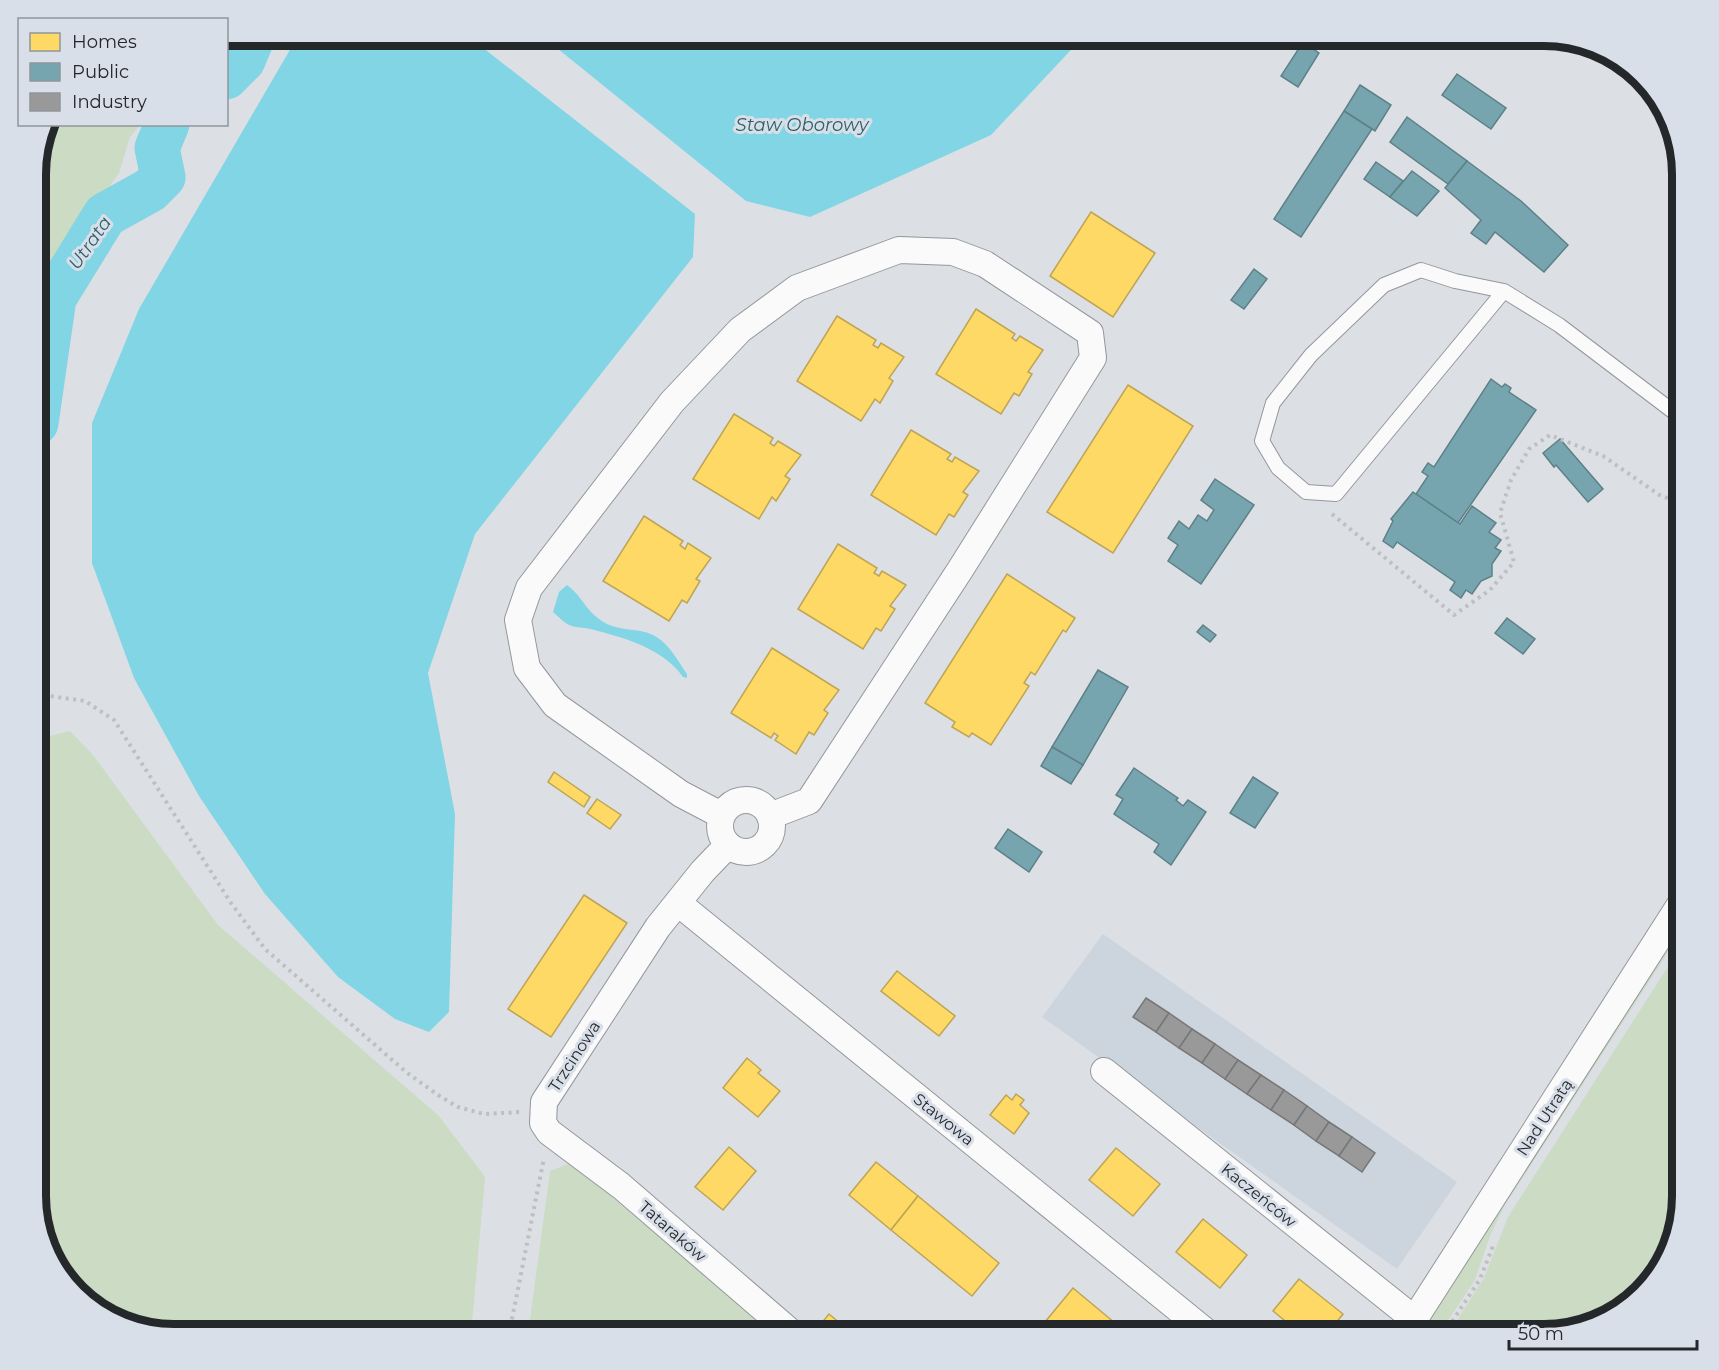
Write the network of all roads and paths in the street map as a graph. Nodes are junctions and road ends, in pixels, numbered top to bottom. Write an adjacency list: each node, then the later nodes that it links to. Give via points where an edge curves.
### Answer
1 (1504, 291): 2 (lane, via 1559,325); 3 (lane, via 1336,494); 3 (lane, via 1421,270 1384,285 1311,355 1273,403 1262,441 1278,468)
2 (1672, 411)
3 (1306, 492): 4 (path, via 1454,615 1490,590 1514,562 1500,513 1511,480 1529,449 1550,435 1603,456)
4 (1672, 500)
5 (47, 696): 12 (path, via 85,702 114,720 231,903 265,949 406,1072 458,1107 484,1114 514,1114)
6 (721, 816): 7 (street, via 733,802 751,800); 7 (street, via 681,794 555,705 527,668 518,620 529,588 672,402 740,330 797,288 899,250 953,252 986,264 1090,333 1093,358 809,801); 8 (street, via 719,826)
7 (770, 816): 8 (street, via 771,832 763,845 749,852)
8 (728, 845): 9 (street, Trzcinowa)
9 (678, 903): 12 (street, Trzcinowa, via 658,927); 16 (street, Stawowa)
10 (1672, 917): 18 (street, Nad Utratą)
11 (1104, 1071): 17 (street, Kaczeńców)
12 (543, 1106): 13 (street, Trzcinowa, via 543,1123)
13 (549, 1132): 14 (path); 15 (street, Tataraków, via 621,1186)
14 (510, 1324)
15 (781, 1324)
16 (1197, 1324)
17 (1406, 1324)
18 (1412, 1324)

